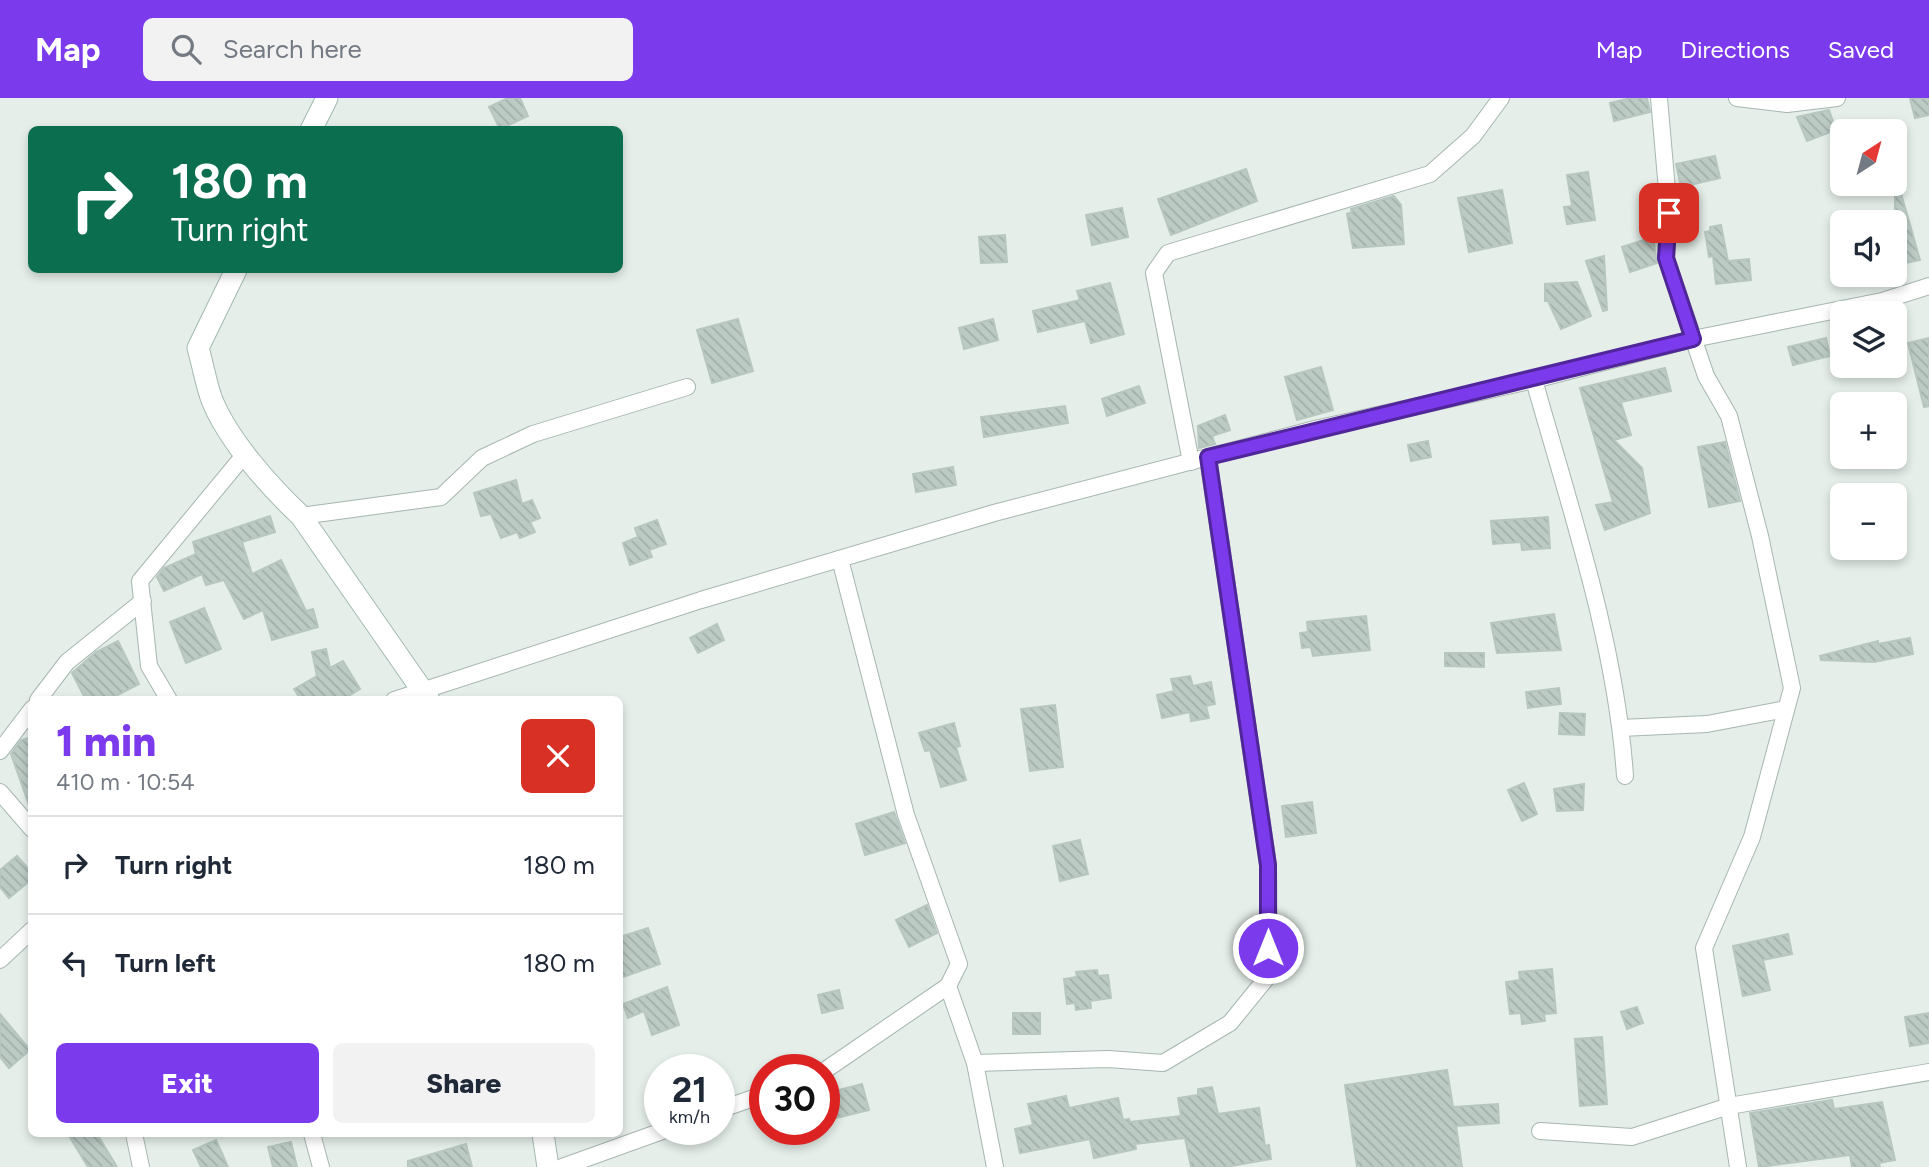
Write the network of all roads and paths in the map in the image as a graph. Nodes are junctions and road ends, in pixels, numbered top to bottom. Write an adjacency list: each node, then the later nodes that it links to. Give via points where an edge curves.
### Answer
1 (327, 98): 6 (street)
2 (1501, 98): 14 (street, via 1473,135 1430,174 1168,253 1154,273)
3 (1659, 98): 9 (street, via 1669,213 1666,258)
4 (1737, 98): 5 (street, via 1787,104)
5 (1837, 98)
6 (312, 126)
7 (235, 273): 12 (street, via 198,348 213,402)
8 (1929, 286): 9 (street, via 1882,301)
9 (1693, 339): 10 (street); 21 (street, via 1706,376 1729,416 1760,536 1792,688)
10 (1534, 380): 13 (street); 23 (street, via 1587,569)
11 (687, 387): 15 (street, via 533,434 482,458 442,497)
12 (245, 454): 15 (street); 17 (street, via 141,581)
13 (1208, 457): 14 (street); 32 (street, via 1268,865 1269,975 1230,1023 1163,1063 1108,1059)
14 (1191, 462): 16 (street)
15 (301, 516): 18 (street)
16 (840, 559): 18 (street); 30 (street, via 906,815 959,964)
17 (143, 601): 19 (street, via 67,662); 20 (street, via 149,666)
18 (426, 694)
19 (41, 696)
20 (167, 696)
21 (1786, 709): 23 (street, via 1707,724); 34 (street, via 1752,838 1704,948)
22 (28, 714): 24 (street)
23 (1621, 728): 25 (street)
24 (0, 751)
25 (1625, 776)
26 (0, 792): 27 (street)
27 (28, 824)
28 (28, 934): 29 (street)
29 (0, 960)
30 (948, 986): 31 (street); 32 (street)
31 (840, 1060)
32 (975, 1063): 44 (street)
33 (1929, 1072): 34 (street)
34 (1729, 1106): 35 (street, via 1632,1136); 45 (street)
35 (1540, 1131)
36 (135, 1137): 40 (street)
37 (313, 1137): 41 (street)
38 (543, 1137): 42 (street)
39 (644, 1138): 43 (street)
40 (141, 1167)
41 (321, 1167)
42 (548, 1167)
43 (562, 1167)
44 (995, 1167)
45 (1738, 1167)

